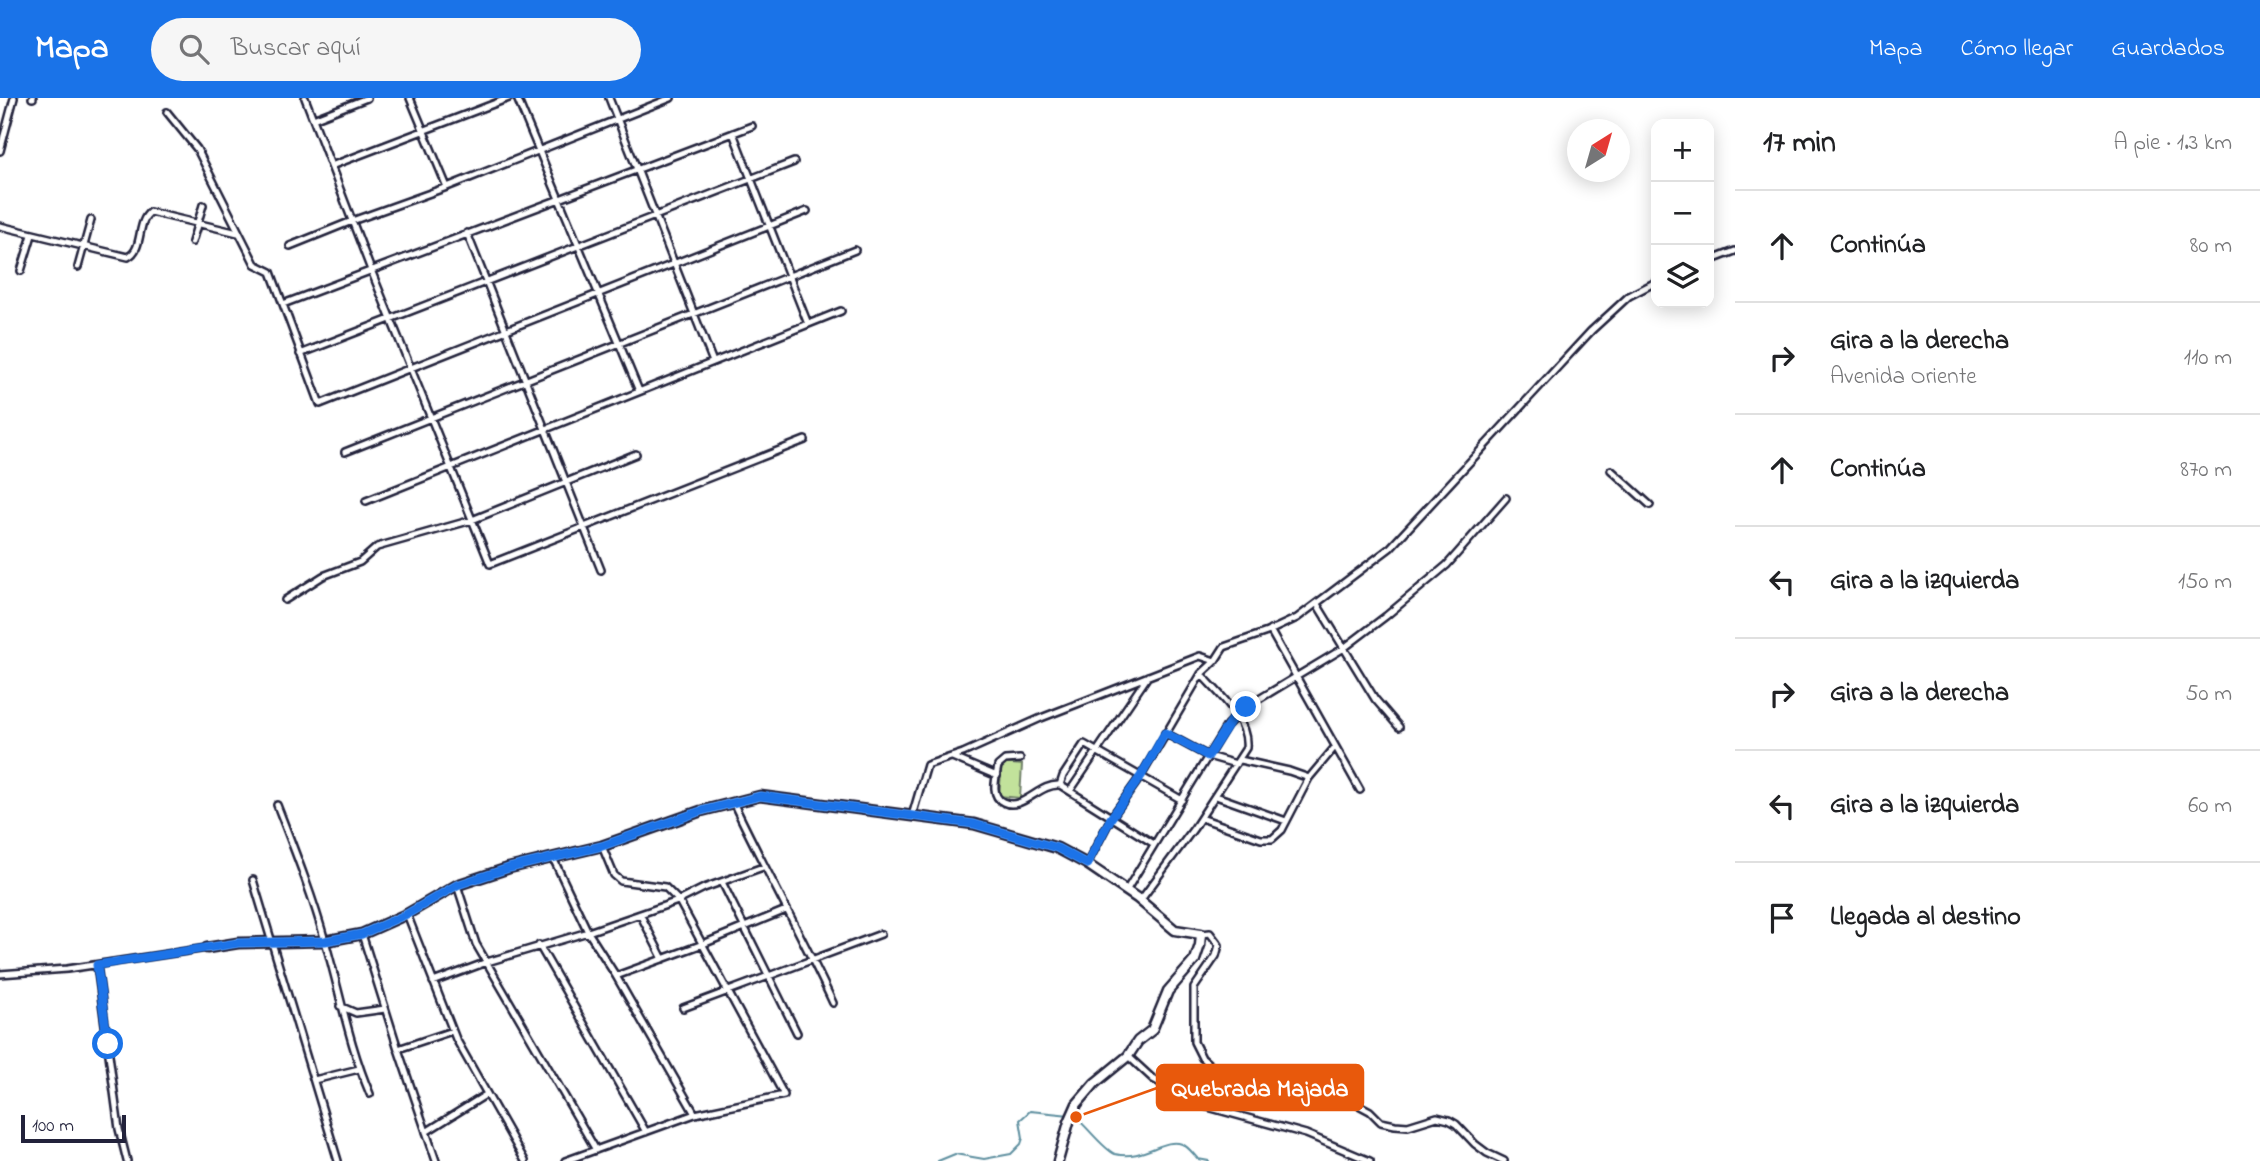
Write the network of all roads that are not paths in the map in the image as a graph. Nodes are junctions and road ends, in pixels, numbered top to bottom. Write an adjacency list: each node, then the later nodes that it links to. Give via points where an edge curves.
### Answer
1 (14, 98): 15 (street)
2 (305, 98): 10 (street)
3 (367, 98): 10 (street)
4 (410, 98): 13 (street)
5 (509, 98): 13 (street)
6 (517, 98): 16 (street)
7 (609, 98): 11 (street)
8 (671, 98): 11 (street)
9 (167, 111): 31 (street, via 197,149)
10 (313, 119): 18 (street)
11 (618, 119): 16 (street); 19 (street)
12 (752, 126): 14 (street)
13 (424, 129): 18 (street); 21 (street)
14 (733, 133): 19 (street); 20 (street)
15 (0, 150)
16 (539, 151): 21 (street); 22 (street)
17 (794, 162): 20 (street)
18 (331, 166): 27 (street)
19 (637, 169): 22 (street); 25 (street)
20 (751, 178): 25 (street); 30 (street)
21 (447, 187): 27 (street)
22 (560, 198): 32 (street); 36 (street)
23 (203, 205): 28 (street)
24 (807, 211): 30 (street)
25 (656, 216): 36 (street); 41 (street)
26 (91, 220): 37 (street)
27 (352, 220): 35 (street); 43 (street)
28 (198, 223): 31 (street); 34 (street); 37 (street, via 150,212 131,256)
29 (0, 226): 33 (street)
30 (770, 226): 41 (street); 45 (street)
31 (238, 233): 49 (street, via 255,264 271,272)
32 (467, 233): 43 (street); 46 (street)
33 (32, 235): 37 (street); 44 (street)
34 (192, 242)
35 (290, 246)
36 (580, 246): 46 (street); 48 (street)
37 (83, 248): 42 (street)
38 (855, 250): 45 (street)
39 (1735, 251): 40 (street)
40 (1714, 259)
41 (675, 263): 48 (street); 51 (street)
42 (78, 267)
43 (371, 270): 49 (street); 52 (street)
44 (21, 271)
45 (789, 276): 51 (street); 53 (street)
46 (485, 282): 52 (street); 54 (street)
47 (1651, 285): 76 (street, via 1629,296 1591,331 1390,548)
48 (599, 293): 54 (street); 55 (street)
49 (283, 304): 56 (street)
50 (841, 311): 53 (street)
51 (695, 313): 55 (street); 57 (street)
52 (391, 319): 56 (street); 58 (street)
53 (808, 324): 57 (street)
54 (505, 330): 58 (street); 59 (street)
55 (620, 343): 59 (street); 60 (street)
56 (300, 354): 58 (street, via 320,404)
57 (713, 362): 60 (street)
58 (411, 367): 61 (street)
59 (525, 381): 61 (street); 62 (street)
60 (639, 391): 62 (street)
61 (431, 418): 64 (street); 66 (street)
62 (545, 429): 66 (street); 68 (street)
63 (804, 440): 73 (street)
64 (345, 452)
65 (636, 454): 68 (street)
66 (451, 467): 70 (street); 72 (street)
67 (1611, 470): 71 (street)
68 (566, 482): 72 (street); 73 (street)
69 (1506, 498): 78 (street, via 1447,565)
70 (366, 501)
71 (1650, 505)
72 (472, 520): 73 (street, via 490,564); 75 (street, via 377,547 360,562 323,576)
73 (584, 527): 74 (street)
74 (601, 570)
75 (285, 600)
76 (1317, 604): 77 (street); 78 (street)
77 (1270, 630): 79 (street, via 1224,647); 82 (street)
78 (1344, 648): 82 (street); 84 (street, via 1375,699)
79 (1215, 661): 80 (street); 81 (street, via 1200,656)
80 (1201, 674): 83 (street); 85 (street)
81 (1149, 676): 87 (street); 89 (street)
82 (1295, 677): 83 (street); 86 (street)
83 (1236, 715): 88 (street); 91 (street, via 1246,737)
84 (1399, 727)
85 (1165, 733): 88 (street); 93 (street)
86 (1335, 747): 94 (street); 96 (street)
87 (1098, 751): 93 (street); 95 (street, via 1084,744); 97 (street)
88 (1208, 756): 91 (street); 99 (street)
89 (952, 757): 92 (street); 102 (street, via 927,765)
90 (1020, 759): 92 (street, via 1003,761)
91 (1238, 762): 94 (street); 98 (street)
92 (997, 776): 95 (street, via 997,797 1009,804)
93 (1141, 776): 99 (street); 103 (street)
94 (1308, 778): 105 (street)
95 (1060, 785): 97 (street)
96 (1360, 790)
97 (1070, 791): 103 (street)
98 (1216, 796): 104 (street); 105 (street)
99 (1182, 800): 106 (street)
100 (733, 802): 102 (street, via 760,796); 107 (street); 110 (street)
101 (276, 805): 126 (street)
102 (912, 816): 109 (street, via 974,824 1057,848)
103 (1111, 818): 106 (street); 109 (street)
104 (1201, 818): 105 (street, via 1265,840 1275,837); 116 (street)
105 (1286, 821)
106 (1154, 844): 114 (street)
107 (602, 846): 108 (street); 115 (street, via 621,881 665,887)
108 (553, 858): 113 (street); 121 (street)
109 (1087, 864): 114 (street)
110 (763, 867): 112 (street); 117 (street)
111 (253, 880): 125 (street)
112 (722, 881): 115 (street); 120 (street)
113 (457, 885): 118 (street); 132 (street, via 476,944)
114 (1126, 891): 116 (street)
115 (678, 901): 119 (street); 127 (street)
116 (1140, 901): 124 (street, via 1175,930)
117 (786, 910): 120 (street); 131 (street)
118 (407, 914): 122 (street); 137 (street)
119 (640, 914): 121 (street); 130 (street)
120 (744, 928): 127 (street); 136 (street)
121 (588, 932): 128 (street); 135 (street)
122 (362, 934): 126 (street); 142 (street)
123 (881, 934): 131 (street)
124 (1201, 934): 146 (street, via 1195,960 1168,991 1152,1030); 162 (street, via 1210,933 1219,945 1194,988 1194,1042 1211,1066 1262,1087 1340,1095 1381,1122 1408,1126 1437,1117 1449,1120 1487,1153)
125 (272, 941): 126 (street); 129 (street); 148 (street)
126 (325, 941): 140 (street)
127 (703, 944): 130 (street); 138 (street)
128 (539, 945): 132 (street); 153 (street)
129 (207, 948): 133 (street)
130 (663, 959): 135 (street)
131 (813, 960): 136 (street); 139 (street)
132 (487, 962): 137 (street); 154 (street)
133 (97, 965): 134 (street); 155 (street)
134 (0, 974)
135 (617, 976): 151 (street)
136 (769, 977): 138 (street); 144 (street)
137 (433, 982): 143 (street)
138 (727, 992): 141 (street); 151 (street, via 784,1095)
139 (833, 1003)
140 (340, 1006): 142 (street, via 356,1013); 147 (street)
141 (682, 1008)
142 (385, 1009): 145 (street)
143 (452, 1031): 145 (street); 150 (street)
144 (797, 1033)
145 (398, 1049): 152 (street)
146 (1128, 1056): 160 (street, via 1077,1104); 161 (street, via 1153,1079 1204,1107 1306,1134)
147 (359, 1069): 148 (street); 149 (street)
148 (314, 1080): 156 (street)
149 (370, 1094)
150 (487, 1094): 152 (street); 158 (street)
151 (695, 1114): 153 (street)
152 (426, 1132): 157 (street)
153 (646, 1132): 154 (street)
154 (596, 1150): 159 (street)
155 (127, 1161)
156 (338, 1161)
157 (436, 1161)
158 (525, 1161)
159 (565, 1161)
160 (1058, 1161)
161 (1370, 1161)
162 (1504, 1161)

